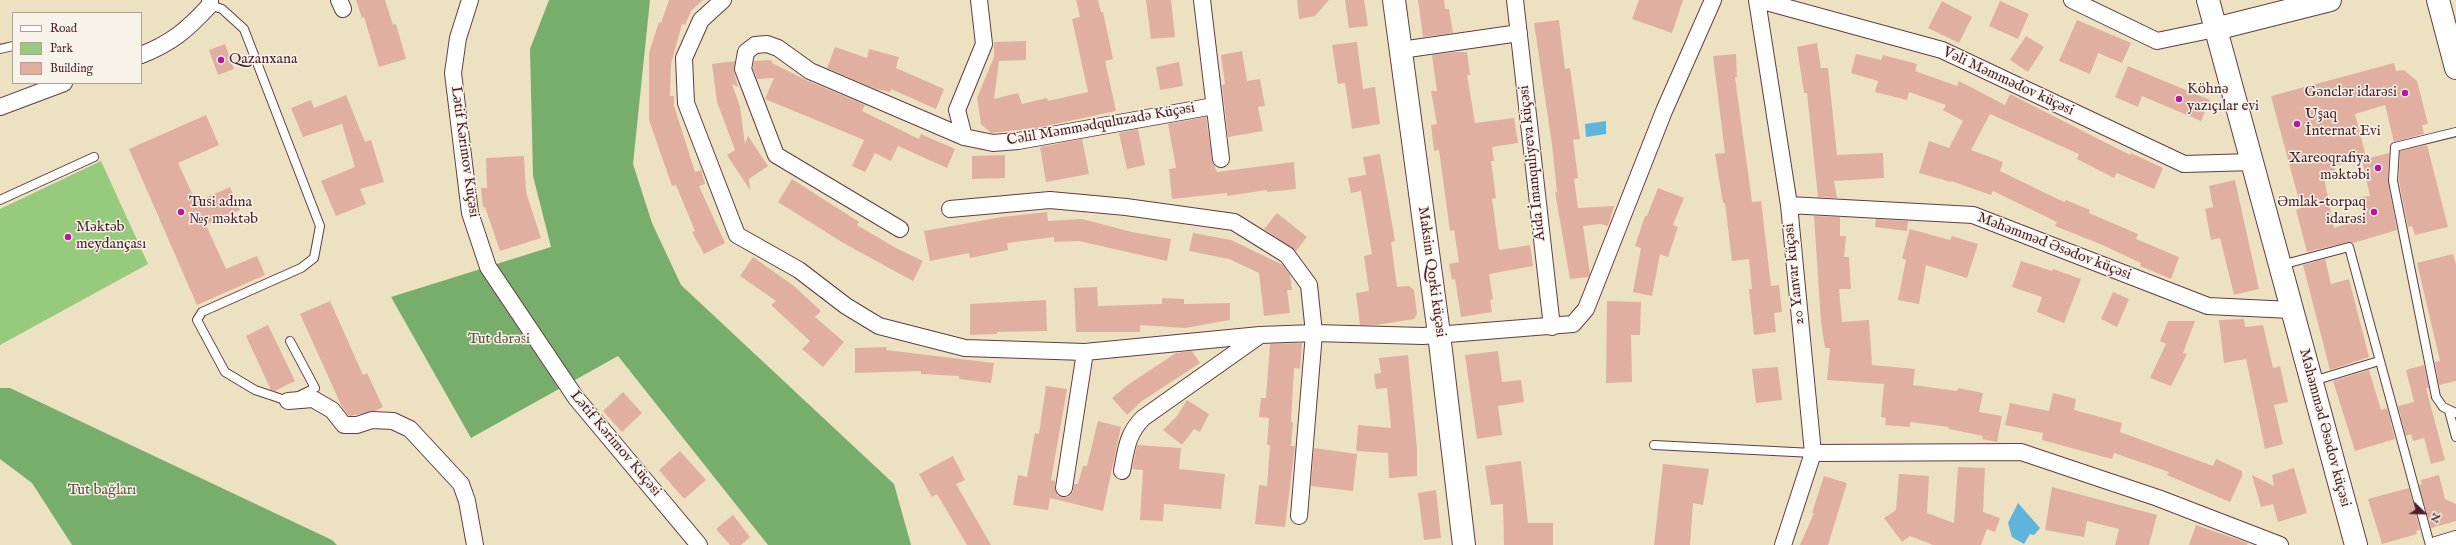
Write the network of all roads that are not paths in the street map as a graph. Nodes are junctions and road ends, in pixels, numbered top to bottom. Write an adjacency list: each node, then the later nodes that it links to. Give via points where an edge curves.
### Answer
1 (470, 0): 53 (street, Lətif Kərimov Küçəsi, via 458,38 453,73 470,213 488,267 576,398)
2 (723, 0): 40 (street, via 701,20 684,58 686,103 737,235 799,270 846,306 879,326 965,348)
3 (979, 0): 25 (street, via 984,44 957,110)
4 (1202, 0): 22 (street, Cəlil Məmmədquluzadə Küçəsi)
5 (1394, 0): 18 (main road, Maksim Qorki küçəsi)
6 (1515, 0): 15 (street, Aida İmanquliyeva küçəsi)
7 (1713, 0): 35 (street, via 1664,111 1586,309 1573,324)
8 (1758, 0): 28 (street, Vəli Məmmədov küçəsi, via 1942,50 2184,164); 30 (street, 20 Yanvar küçəsi)
9 (2072, 0): 14 (street, via 2157,41)
10 (2208, 0): 14 (main road, Məhəmməd Əsədov küçəsi)
11 (2330, 0): 14 (main road)
12 (2438, 0): 20 (main road)
13 (210, 3): 19 (street, via 186,31 160,47); 43 (lane, via 222,9 244,30 320,226 314,258 202,312 197,320 225,372 255,390)
14 (2215, 29): 28 (main road, Məhəmməd Əsədov küçəsi)
15 (1519, 33): 18 (street); 35 (street, Aida İmanquliyeva küçəsi)
16 (12, 46): 17 (lane)
17 (0, 49)
18 (1401, 50): 37 (main road, Maksim Qorki küçəsi)
19 (142, 54)
20 (2456, 68)
21 (61, 84): 23 (street)
22 (1214, 106): 25 (street, Cəlil Məmmədquluzadə Küçəsi, via 1018,141 993,143); 27 (street, Cəlil Məmmədquluzadə Küçəsi)
23 (0, 107)
24 (2456, 132): 44 (lane, via 2395,147 2393,181 2436,397)
25 (964, 137): 32 (street, Cəlil Məmmədquluzadə Küçəsi, via 810,71 778,48 767,44 754,46 746,52 743,69 776,155)
26 (94, 157): 29 (lane)
27 (1220, 159)
28 (2253, 162): 33 (main road, Məhəmməd Əsədov küçəsi)
29 (0, 200)
30 (1789, 205): 34 (street, Məhəmməd Əsədov küçəsi, via 1973,215 2208,306); 47 (street, 20 Yanvar küçəsi)
31 (950, 209): 36 (street, via 1050,200 1126,207 1234,222 1287,255 1309,285)
32 (900, 229)
33 (2279, 265): 34 (main road, Məhəmməd Əsədov küçəsi); 41 (lane, via 2349,247)
34 (2291, 310): 42 (main road, Məhəmməd Əsədov küçəsi)
35 (1552, 327): 37 (street)
36 (1314, 334): 37 (street); 38 (street); 50 (street)
37 (1439, 334): 54 (main road, Maksim Qorki küçəsi)
38 (1260, 335): 40 (street); 48 (street, via 1134,427 1127,440)
39 (290, 341): 43 (lane, via 315,388)
40 (1085, 352): 49 (street)
41 (2379, 361): 42 (lane); 58 (lane)
42 (2311, 382): 57 (main road, Məhəmməd Əsədov küçəsi)
43 (288, 400): 52 (street, via 313,399 332,410 344,425 357,425 372,420 393,421 410,429 461,484 467,501)
44 (2452, 412): 45 (lane)
45 (2456, 437)
46 (1654, 445): 47 (lane)
47 (1813, 454): 55 (street, 20 Yanvar küçəsi); 56 (street, via 2020,452 2158,498)
48 (1122, 471)
49 (1064, 488)
50 (1299, 516)
51 (2456, 539): 59 (street)
52 (475, 545)
53 (699, 545)
54 (1464, 545)
55 (1783, 545)
56 (2280, 545)
57 (2356, 545)
58 (2430, 545)
59 (2436, 545)

